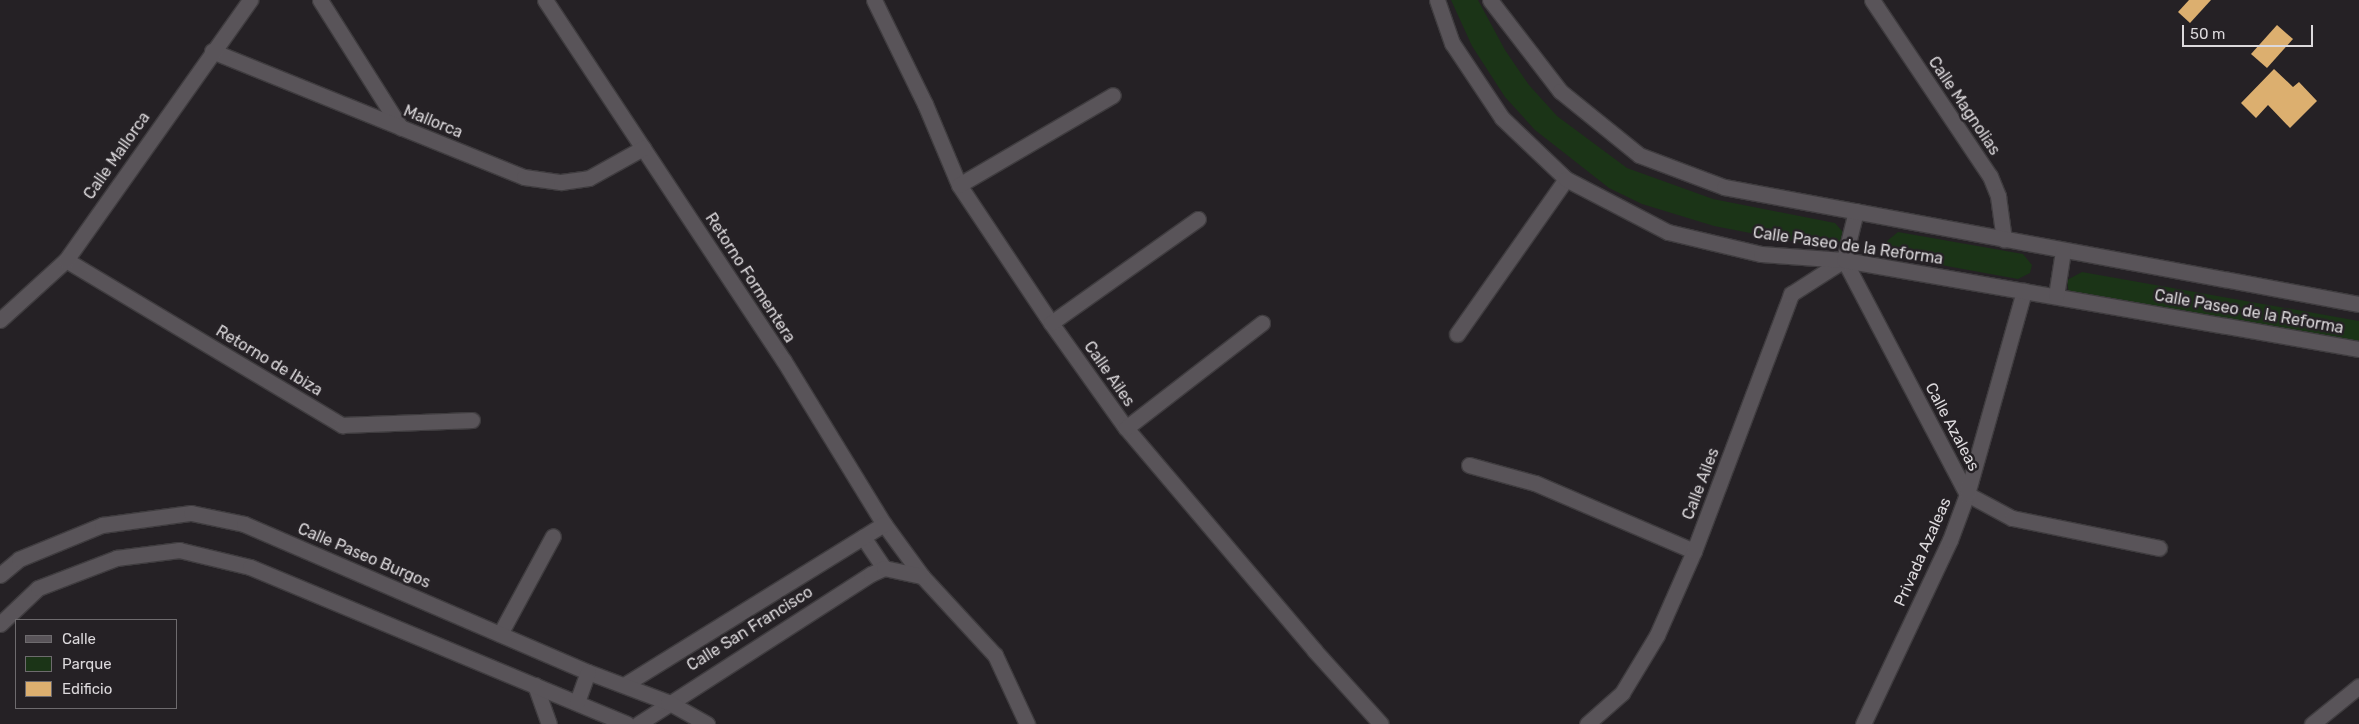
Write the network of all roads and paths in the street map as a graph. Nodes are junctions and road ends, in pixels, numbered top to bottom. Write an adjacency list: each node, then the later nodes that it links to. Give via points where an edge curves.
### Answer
1 (250, 0): 8 (street, Calle Mallorca)
2 (320, 0): 10 (street)
3 (546, 0): 11 (street, Retorno Formentera)
4 (874, 0): 13 (street, Calle Ailes, via 925,104)
5 (1437, 0): 12 (street, Calle Paseo de la Reforma, via 1452,42 1502,118)
6 (1490, 0): 14 (street, Calle Paseo de la Reforma, via 1560,91 1639,155 1724,187)
7 (1872, 0): 16 (street, Calle Magnolias, via 1990,176 1998,196)
8 (212, 51): 10 (street, Mallorca); 18 (street, Calle Mallorca)
9 (1113, 95): 13 (street)
10 (401, 128): 11 (street, Mallorca, via 524,177 561,182 589,178)
11 (643, 148): 32 (street, Retorno Formentera, via 784,361)
12 (1566, 179): 19 (street, Calle Paseo de la Reforma, via 1668,232 1761,254); 26 (street)
13 (959, 185): 24 (street, Calle Ailes)
14 (1856, 211): 16 (street, Calle Paseo de la Reforma); 19 (street)
15 (1198, 219): 24 (street)
16 (2004, 240): 17 (street, Calle Paseo de la Reforma)
17 (2063, 251): 21 (street); 22 (street, Calle Paseo de la Reforma)
18 (66, 260): 23 (street, Calle Mallorca); 28 (street, Retorno de Ibiza, via 342,425)
19 (1844, 260): 20 (street, Calle Paseo de la Reforma); 31 (street, Calle Azaleas); 36 (street, Calle Ailes, via 1791,294)
20 (2024, 291): 21 (street, Calle Paseo de la Reforma); 31 (street, Calle Azaleas)
21 (2056, 296): 27 (street, Calle Paseo de la Reforma)
22 (2359, 304)
23 (0, 320)
24 (1051, 323): 29 (street, Calle Ailes)
25 (1262, 323): 29 (street)
26 (1457, 334)
27 (2359, 349)
28 (472, 420)
29 (1126, 428): 53 (street, Calle Ailes)
30 (1469, 464): 36 (street, via 1535,483)
31 (1967, 494): 35 (street, Privada Azaleas, via 2012,518); 55 (street, Privada Azaleas, via 1950,540)
32 (884, 524): 34 (street, Calle San Francisco); 39 (street, Retorno Formentera)
33 (553, 536): 41 (street)
34 (863, 537): 37 (street); 44 (street, Calle San Francisco)
35 (2159, 548)
36 (1694, 551): 54 (street, Calle Ailes, via 1657,635 1622,693)
37 (884, 568): 39 (street); 47 (street, Calle San Francisco)
38 (0, 574): 41 (street, Calle Paseo Burgos, via 19,559 102,524 190,513 244,524)
39 (922, 576): 52 (street, Retorno Formentera, via 995,655)
40 (0, 624): 43 (street, via 38,588 116,558 179,550 250,567)
41 (500, 634): 42 (street, Calle Paseo Burgos)
42 (588, 672): 44 (street, Calle Paseo Burgos); 46 (street)
43 (535, 684): 46 (street); 49 (street)
44 (624, 685): 47 (street, Calle Paseo Burgos)
45 (2359, 686): 56 (street)
46 (577, 702): 48 (street)
47 (668, 702): 50 (street, Calle San Francisco); 51 (street, Calle Paseo Burgos)
48 (617, 722)
49 (549, 724)
50 (638, 724)
51 (707, 724)
52 (1027, 724)
53 (1381, 724)
54 (1587, 724)
55 (1863, 724)
56 (2312, 724)

